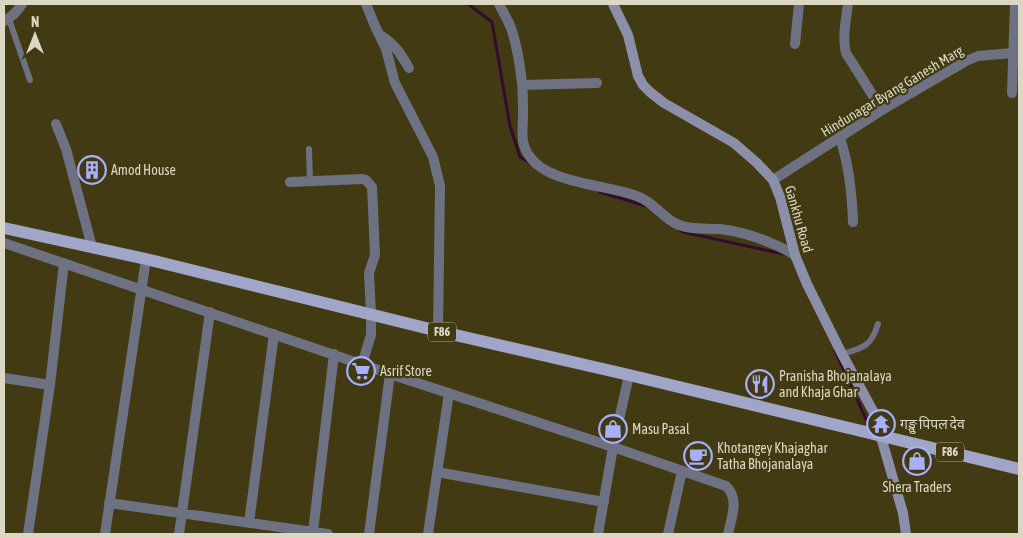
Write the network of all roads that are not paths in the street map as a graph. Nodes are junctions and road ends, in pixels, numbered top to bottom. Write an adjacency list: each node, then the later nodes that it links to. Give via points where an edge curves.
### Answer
1 (22, 4): 8 (street)
2 (366, 4): 9 (street)
3 (499, 4): 16 (street, via 517,48)
4 (613, 4): 22 (main road, Gankhu Road, via 628,36 643,85 664,102 734,143)
5 (798, 4): 11 (street)
6 (848, 4): 18 (street, via 844,33 846,53)
7 (1015, 4): 10 (street)
8 (6, 20): 14 (lane)
9 (380, 34): 13 (street, via 400,52); 36 (street, via 396,83 432,157 440,186)
10 (1017, 34): 12 (street)
11 (795, 44)
12 (1013, 53): 17 (street); 18 (street, Hindunagar Byang Ganesh Marg, via 978,56 966,61)
13 (409, 68)
14 (30, 80)
15 (597, 84): 16 (street)
16 (522, 85): 29 (street, via 523,145 534,162 552,174 638,196 651,202 666,218 677,224 748,235)
17 (1012, 93)
18 (882, 110): 20 (street, Hindunagar Byang Ganesh Marg)
19 (56, 124): 28 (street, via 66,149)
20 (840, 138): 22 (street, Hindunagar Byang Ganesh Marg); 25 (street, via 846,155)
21 (309, 149): 23 (lane)
22 (773, 180): 29 (main road, Gankhu Road)
23 (310, 181): 24 (street); 34 (street, via 362,179 372,188 375,255 370,273)
24 (290, 182)
25 (852, 222)
26 (4, 228): 28 (main road, F86)
27 (4, 243): 31 (street)
28 (92, 247): 30 (main road, F86)
29 (795, 255): 39 (main road, Gankhu Road)
30 (146, 259): 32 (street); 34 (main road, F86)
31 (64, 263): 32 (street); 44 (street)
32 (142, 290): 33 (street); 51 (street)
33 (210, 312): 37 (street); 53 (street)
34 (371, 314): 36 (main road, F86); 40 (street, via 371,335)
35 (878, 324): 39 (lane, via 864,348)
36 (438, 331): 42 (main road, F86)
37 (274, 334): 38 (street); 54 (street)
38 (334, 354): 40 (street); 55 (street)
39 (842, 354): 46 (main road, Gankhu Road, via 874,413)
40 (362, 364): 41 (street)
41 (390, 374): 45 (street); 60 (street)
42 (629, 374): 46 (main road, F86); 47 (street)
43 (4, 378): 44 (street)
44 (50, 385): 56 (street)
45 (449, 393): 47 (street); 50 (street)
46 (880, 436): 48 (main road, F86); 65 (main road, Gankhu Road, via 900,500)
47 (613, 447): 49 (street); 52 (street)
48 (1019, 469)
49 (682, 471): 63 (street); 64 (street, via 726,486 731,491 734,503)
50 (437, 472): 52 (street); 61 (street)
51 (109, 502): 53 (street); 57 (street)
52 (604, 502): 62 (street)
53 (182, 513): 54 (street); 58 (street)
54 (249, 523): 55 (street)
55 (313, 532): 59 (street)
56 (28, 534)
57 (105, 534)
58 (179, 534)
59 (328, 534)
60 (369, 534)
61 (428, 534)
62 (598, 534)
63 (668, 534)
64 (728, 534)
65 (906, 534)

